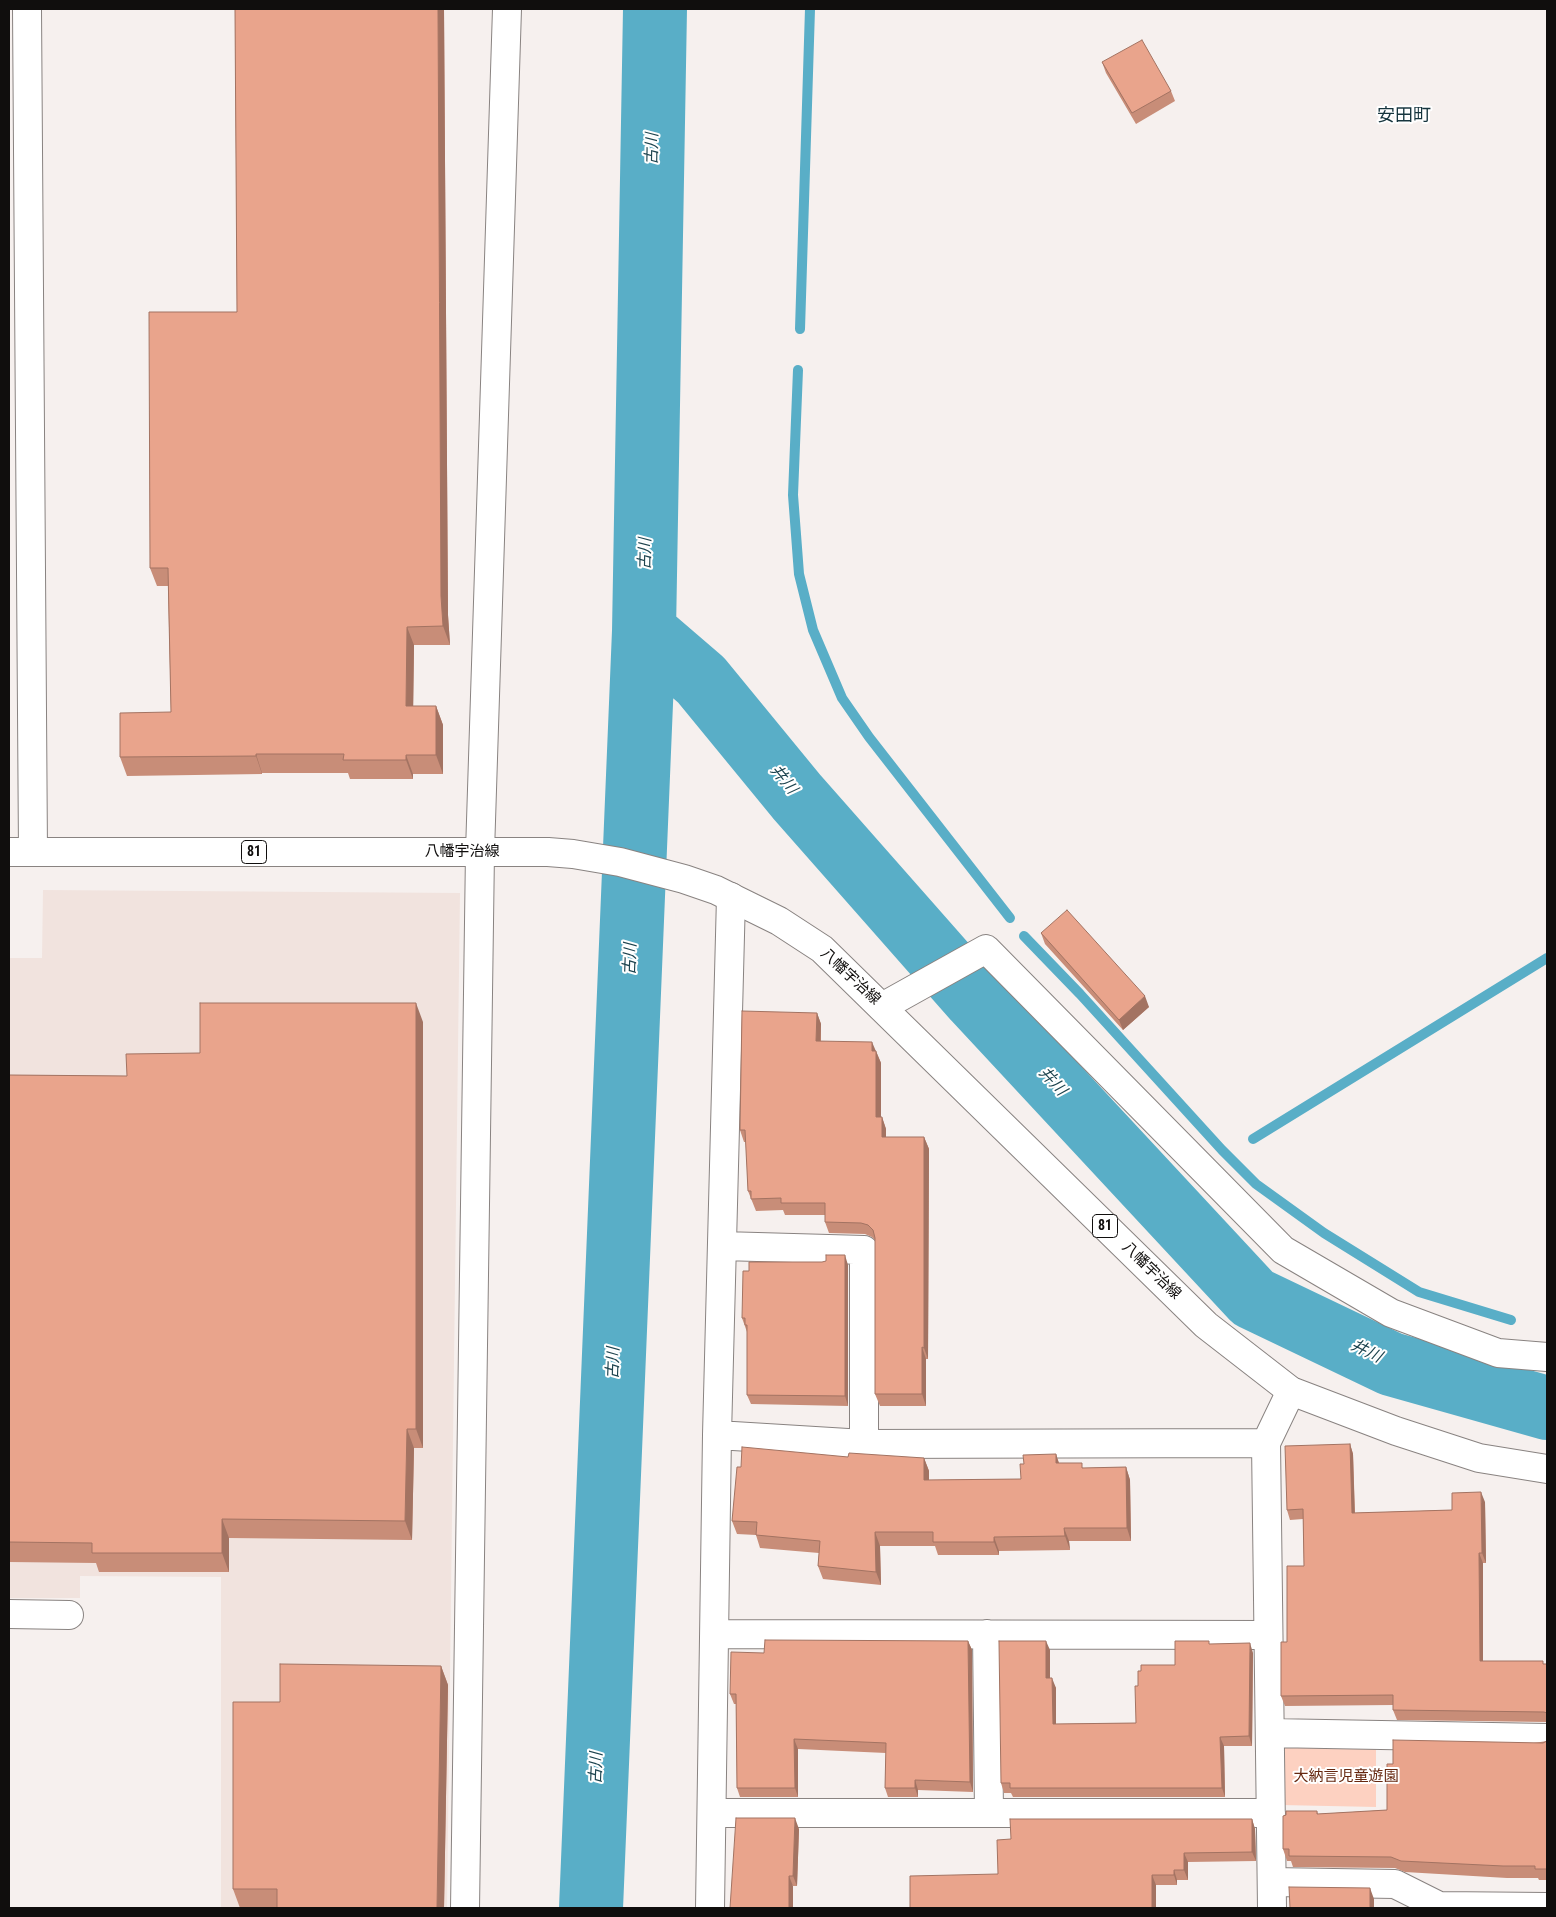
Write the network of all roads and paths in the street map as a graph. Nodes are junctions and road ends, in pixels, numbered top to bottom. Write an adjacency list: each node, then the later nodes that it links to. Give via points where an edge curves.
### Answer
1 (27, 9): 3 (street)
2 (507, 9): 4 (street)
3 (21, 852): 4 (street, 八幡宇治線 / 81)
4 (489, 852): 5 (street, 八幡宇治線 / 81, via 548,852 593,857 648,869); 26 (street)
5 (724, 893): 6 (street, 八幡宇治線 / 81, via 779,921 822,950); 7 (street)
6 (882, 1008): 8 (street, via 986,949 1283,1250 1392,1313 1498,1353); 9 (street, 八幡宇治線 / 81, via 1206,1325)
7 (722, 1246): 10 (street); 12 (street, via 864,1250)
8 (1547, 1356)
9 (1291, 1391): 11 (street); 13 (street, 八幡宇治線 / 81, via 1479,1458)
10 (717, 1435): 12 (street); 16 (street)
11 (1266, 1443): 12 (street); 18 (street)
12 (864, 1444)
13 (1547, 1470)
14 (9, 1614): 15 (street)
15 (68, 1615)
16 (715, 1634): 17 (street); 21 (street)
17 (987, 1634): 18 (street); 22 (street)
18 (1268, 1634): 19 (street)
19 (1270, 1734): 20 (street); 23 (street)
20 (1547, 1738)
21 (713, 1812): 22 (street); 27 (street)
22 (989, 1813): 23 (street)
23 (1271, 1813): 24 (street)
24 (1272, 1895): 25 (street, via 1395,1884 1439,1906)
25 (1547, 1907)
26 (465, 1908)
27 (710, 1908)

